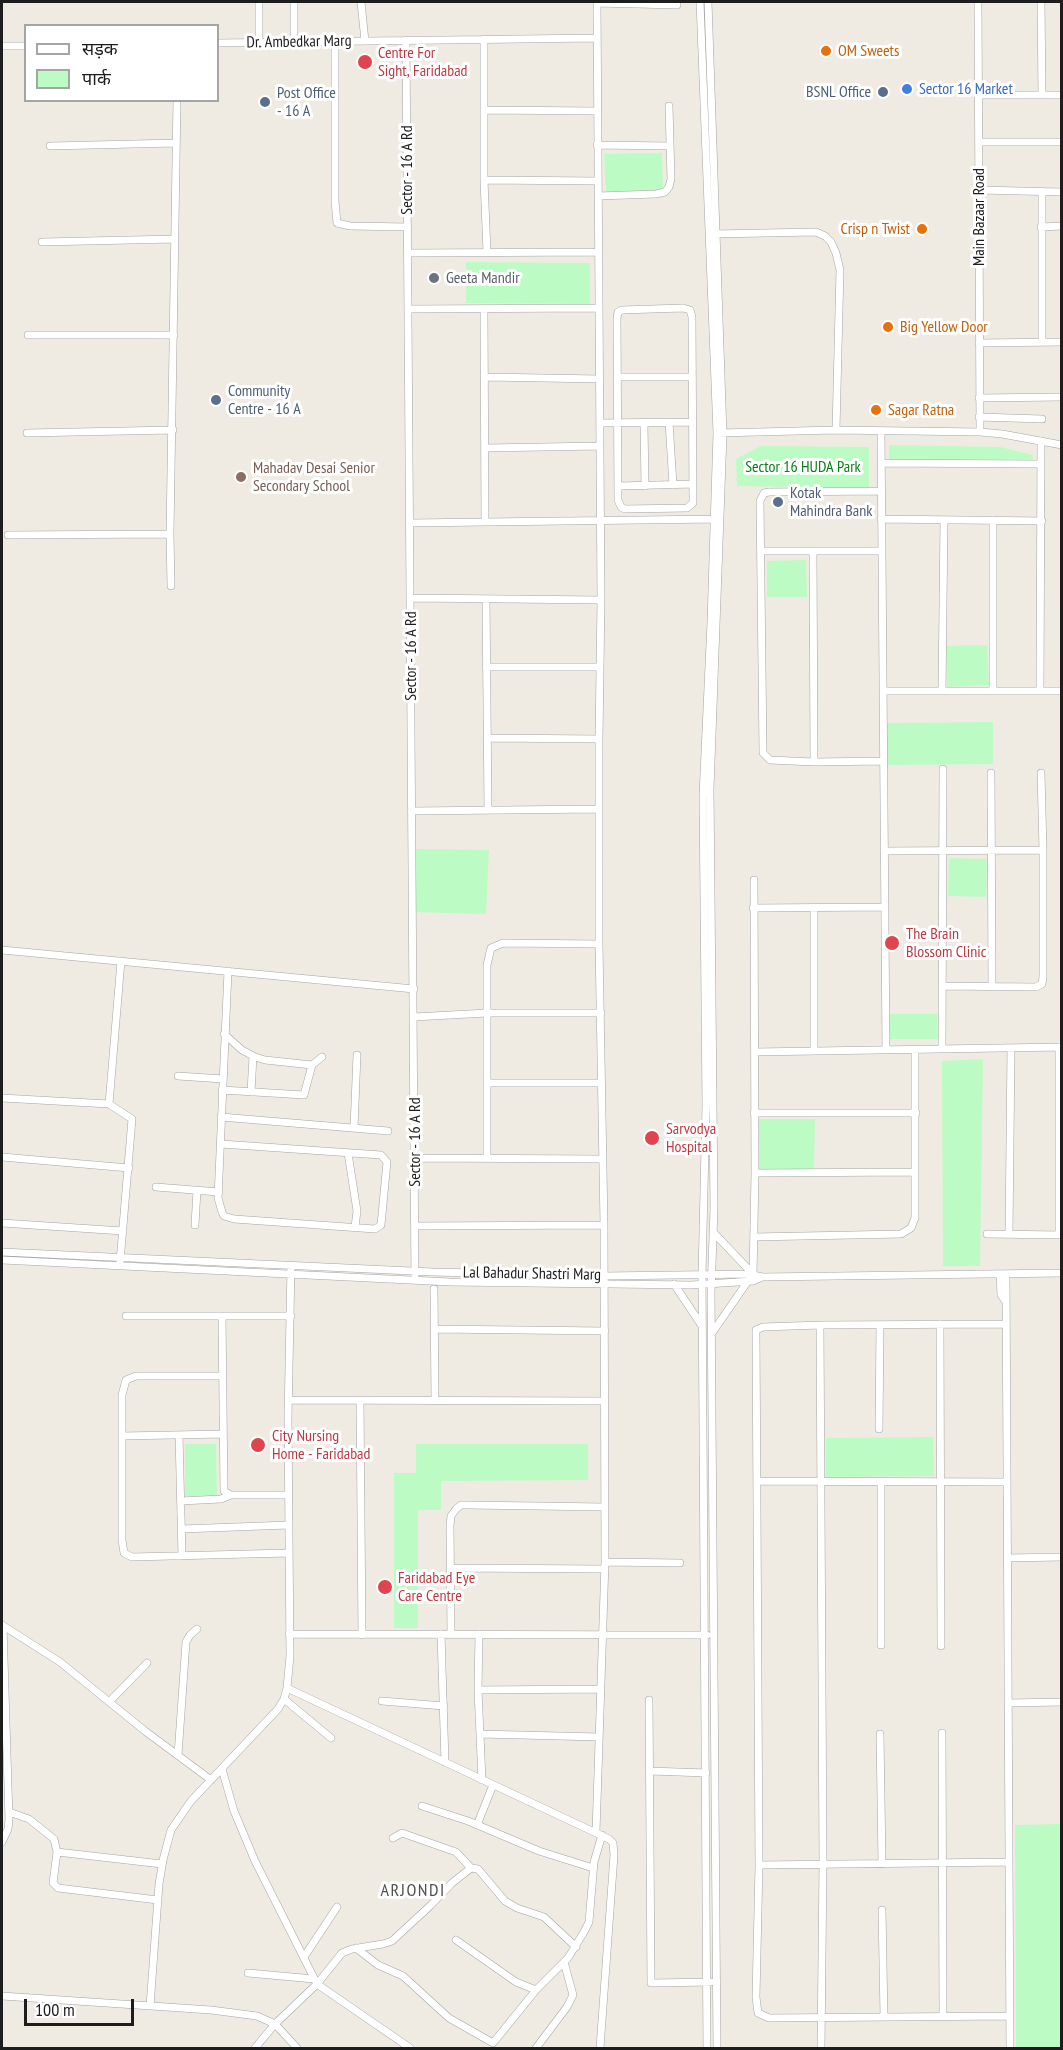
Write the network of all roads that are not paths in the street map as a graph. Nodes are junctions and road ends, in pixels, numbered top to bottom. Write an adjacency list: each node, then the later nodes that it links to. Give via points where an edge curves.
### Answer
1 (259, 2): 17 (street)
2 (294, 2): 15 (street)
3 (361, 2): 14 (street)
4 (597, 2): 9 (street); 10 (street)
5 (700, 2): 42 (street)
6 (708, 2): 42 (street)
7 (978, 2): 20 (street, Main Bazaar Road)
8 (1041, 2): 21 (street)
9 (676, 4)
10 (596, 38): 11 (street, Dr. Ambedkar Marg); 26 (street)
11 (484, 39): 12 (street, Dr. Ambedkar Marg); 25 (street)
12 (406, 40): 14 (street, Dr. Ambedkar Marg); 40 (street, Sector - 16 A Rd)
13 (334, 41): 14 (street, Dr. Ambedkar Marg); 15 (street, Dr. Ambedkar Marg); 40 (street, via 337,223)
14 (365, 41)
15 (294, 42): 17 (street, Dr. Ambedkar Marg)
16 (219, 43): 17 (street, Dr. Ambedkar Marg)
17 (259, 43)
18 (2, 46): 19 (street)
19 (24, 46)
20 (978, 95): 21 (street); 27 (street, Main Bazaar Road)
21 (1042, 95): 22 (street)
22 (1062, 95)
23 (177, 102): 29 (street)
24 (669, 106): 32 (street)
25 (484, 110): 26 (street); 33 (street)
26 (597, 111): 30 (street)
27 (980, 142): 28 (street); 35 (street, Main Bazaar Road)
28 (1062, 142)
29 (176, 143): 31 (street); 43 (street)
30 (597, 145): 32 (street); 34 (street)
31 (50, 146)
32 (670, 146): 38 (street, via 671,179 665,192)
33 (484, 180): 34 (street); 45 (street)
34 (598, 181): 38 (street)
35 (979, 190): 36 (street); 55 (street, Main Bazaar Road)
36 (1042, 191): 37 (street); 41 (street)
37 (1062, 192)
38 (598, 196): 46 (street)
39 (1062, 226): 41 (street)
40 (408, 227): 47 (street, Sector - 16 A Rd)
41 (1041, 227): 53 (street)
42 (713, 234): 70 (street, via 816,232 831,242 840,270); 74 (street)
43 (175, 239): 44 (street); 52 (street)
44 (42, 242)
45 (487, 252): 46 (street); 47 (street)
46 (598, 252): 48 (street)
47 (408, 253): 49 (street, Sector - 16 A Rd)
48 (599, 308): 50 (street); 59 (street)
49 (408, 309): 50 (street); 93 (street, Sector - 16 A Rd)
50 (484, 309): 56 (street)
51 (28, 335): 52 (street)
52 (174, 335): 69 (street)
53 (1042, 342): 54 (street); 55 (street)
54 (1062, 342)
55 (979, 343): 61 (street, Main Bazaar Road)
56 (485, 377): 59 (street); 78 (street)
57 (617, 377): 58 (street); 58 (street, via 618,312 683,308 692,313); 67 (street)
58 (692, 377): 65 (street)
59 (600, 379): 66 (street)
60 (1062, 397): 61 (street)
61 (979, 398): 62 (street, Main Bazaar Road)
62 (979, 417): 63 (street); 72 (street, Main Bazaar Road)
63 (1042, 419)
64 (669, 422): 65 (street); 68 (street); 82 (street)
65 (692, 422): 81 (street)
66 (600, 423): 67 (street); 77 (street)
67 (617, 423): 68 (street); 83 (street)
68 (644, 423): 84 (street)
69 (173, 430): 73 (street); 94 (street)
70 (836, 430): 71 (street); 74 (street)
71 (881, 431): 72 (street); 79 (street)
72 (980, 432): 75 (street)
73 (27, 433)
74 (720, 433): 86 (street)
75 (1041, 441): 76 (street); 80 (street)
76 (1062, 445)
77 (600, 446): 78 (street); 88 (street)
78 (485, 448): 92 (street)
79 (881, 463): 80 (street); 85 (street)
80 (1041, 464): 91 (street)
81 (693, 484): 82 (street); 83 (street, via 693,503 687,508 625,509 619,504)
82 (673, 485): 84 (street)
83 (618, 486): 84 (street)
84 (645, 486)
85 (881, 491): 87 (street); 96 (street, via 764,493 760,501)
86 (717, 519): 88 (street); 183 (street, via 710,789); 196 (street, via 703,788 706,1105)
87 (882, 519): 89 (street); 98 (street)
88 (601, 520): 92 (street); 102 (street)
89 (944, 520): 90 (street); 106 (street)
90 (993, 520): 91 (street); 107 (street)
91 (1042, 521): 108 (street)
92 (485, 522): 93 (street)
93 (410, 523): 100 (street, Sector - 16 A Rd)
94 (170, 534): 95 (street); 99 (street)
95 (8, 535)
96 (761, 551): 97 (street); 113 (street, via 763,753 770,760)
97 (813, 551): 98 (street); 113 (street)
98 (882, 551): 105 (street)
99 (171, 586)
100 (411, 598): 101 (street); 119 (street, Sector - 16 A Rd)
101 (486, 599): 102 (street); 103 (street)
102 (601, 600): 104 (street)
103 (486, 667): 104 (street); 110 (street)
104 (600, 667): 111 (street)
105 (883, 691): 106 (street); 112 (street)
106 (942, 691): 107 (street)
107 (993, 691): 108 (street)
108 (1040, 691): 109 (street)
109 (1062, 691)
110 (487, 738): 111 (street); 118 (street)
111 (599, 739): 117 (street)
112 (884, 761): 113 (street); 122 (street)
113 (814, 762)
114 (943, 769): 120 (street)
115 (991, 773): 123 (street)
116 (1041, 773): 121 (street)
117 (599, 809): 118 (street); 128 (street)
118 (488, 810): 119 (street)
119 (412, 811): 134 (street, Sector - 16 A Rd)
120 (942, 850): 122 (street); 123 (street); 132 (street)
121 (1043, 850): 123 (street); 133 (street, via 1042,984)
122 (884, 851): 127 (street)
123 (992, 851): 133 (street)
124 (754, 880): 125 (street)
125 (753, 908): 126 (street); 145 (street)
126 (814, 908): 127 (street); 144 (street)
127 (885, 908): 142 (street)
128 (599, 944): 135 (street, via 494,945 488,955); 136 (street)
129 (2, 950): 130 (street)
130 (121, 961): 131 (street); 157 (street)
131 (228, 971): 134 (street); 138 (street)
132 (942, 986): 133 (street); 141 (street)
133 (992, 987)
134 (414, 989): 137 (street, Sector - 16 A Rd)
135 (487, 1013): 136 (street); 137 (street); 152 (street)
136 (601, 1013): 153 (street)
137 (414, 1017): 168 (street, Sector - 16 A Rd)
138 (225, 1034): 147 (street); 151 (street)
139 (1060, 1047): 140 (street); 160 (street)
140 (1011, 1048): 141 (street); 185 (street)
141 (942, 1049): 143 (street)
142 (886, 1050): 143 (street); 144 (street)
143 (915, 1050): 159 (street)
144 (814, 1051): 145 (street)
145 (755, 1052): 158 (street)
146 (357, 1055): 162 (street)
147 (253, 1056): 149 (street); 155 (street)
148 (322, 1057): 149 (street)
149 (312, 1065): 155 (street, via 304,1095)
150 (178, 1076): 151 (street)
151 (223, 1079): 154 (street)
152 (488, 1083): 153 (street); 167 (street)
153 (602, 1083): 169 (street)
154 (222, 1090): 155 (street); 161 (street)
155 (250, 1092)
156 (2, 1098): 157 (street)
157 (109, 1104): 170 (street, via 132,1119)
158 (754, 1113): 159 (street); 172 (street)
159 (916, 1113): 171 (street)
160 (1060, 1115): 173 (street)
161 (221, 1117): 162 (street); 164 (street)
162 (354, 1128): 163 (street)
163 (388, 1131)
164 (221, 1144): 165 (street); 176 (street)
165 (348, 1153): 181 (street, via 357,1210); 181 (street, via 381,1155 387,1162 381,1225)
166 (2, 1157): 170 (street)
167 (488, 1157): 168 (street); 169 (street)
168 (415, 1158): 180 (street, Sector - 16 A Rd)
169 (603, 1159): 179 (street)
170 (129, 1168): 182 (street)
171 (915, 1172): 172 (street); 187 (street, via 915,1218 911,1228 901,1234)
172 (755, 1173): 187 (street)
173 (1060, 1174): 186 (street)
174 (156, 1186): 175 (street)
175 (197, 1190): 176 (street); 178 (street)
176 (219, 1192): 181 (street, via 224,1216 234,1219)
177 (2, 1223): 182 (street)
178 (195, 1225)
179 (604, 1225): 180 (street); 200 (street)
180 (416, 1226): 193 (street, Sector - 16 A Rd)
181 (355, 1227)
182 (123, 1231): 189 (street)
183 (713, 1232): 197 (street); 198 (street)
184 (987, 1234): 185 (street)
185 (1009, 1234): 186 (street)
186 (1060, 1234)
187 (754, 1237): 198 (street)
188 (2, 1252): 189 (street, Lal Bahadur Shastri Marg)
189 (120, 1258): 191 (street); 192 (street, Lal Bahadur Shastri Marg)
190 (2, 1260): 191 (street)
191 (120, 1266): 192 (street)
192 (291, 1270): 193 (street, Lal Bahadur Shastri Marg); 199 (street); 206 (street)
193 (416, 1271): 199 (street, Sector - 16 A Rd); 200 (street, Lal Bahadur Shastri Marg)
194 (1062, 1273): 195 (street, Lal Bahadur Shastri Marg)
195 (1003, 1274): 198 (street, Lal Bahadur Shastri Marg); 208 (street, via 1001,1295 1006,1302)
196 (702, 1275): 197 (street, Lal Bahadur Shastri Marg); 200 (street, Lal Bahadur Shastri Marg); 201 (street)
197 (712, 1278): 198 (street, Lal Bahadur Shastri Marg); 201 (street); 214 (street)
198 (751, 1279): 214 (street)
199 (415, 1280): 200 (street)
200 (604, 1280): 202 (street); 213 (street)
201 (702, 1283): 202 (street); 211 (street)
202 (674, 1284): 211 (street)
203 (434, 1289): 212 (street)
204 (126, 1316): 205 (street)
205 (222, 1316): 206 (street); 215 (street)
206 (291, 1316): 216 (street)
207 (940, 1324): 208 (street); 210 (street); 227 (street)
208 (1006, 1324): 230 (street)
209 (820, 1325): 210 (street); 226 (street, via 756,1330); 228 (street)
210 (880, 1325): 220 (street)
211 (704, 1328): 224 (street)
212 (436, 1329): 213 (street); 218 (street)
213 (605, 1331): 219 (street)
214 (712, 1332): 225 (street)
215 (222, 1376): 221 (street); 223 (street, via 130,1377 123,1386)
216 (288, 1400): 217 (street); 232 (street)
217 (360, 1400): 218 (street); 253 (street)
218 (435, 1400): 219 (street)
219 (604, 1401): 234 (street)
220 (879, 1429)
221 (223, 1434): 222 (street); 231 (street, via 223,1488)
222 (179, 1435): 223 (street); 233 (street)
223 (122, 1436): 240 (street, via 124,1552 132,1557)
224 (704, 1441): 225 (street); 235 (street)
225 (713, 1441): 236 (street)
226 (758, 1481): 228 (street); 296 (street)
227 (941, 1481): 229 (street); 230 (street); 257 (street)
228 (821, 1482): 229 (street); 292 (street)
229 (880, 1482): 256 (street)
230 (1007, 1482): 242 (street)
231 (231, 1495): 232 (street); 233 (street)
232 (288, 1495): 237 (street)
233 (181, 1501): 238 (street)
234 (604, 1507): 244 (street); 245 (street, via 461,1505 451,1516)
235 (705, 1522): 236 (street); 254 (street)
236 (714, 1522): 255 (street)
237 (288, 1525): 238 (street); 239 (street)
238 (182, 1529): 240 (street)
239 (288, 1553): 240 (street); 248 (street)
240 (182, 1556)
241 (1062, 1557): 242 (street)
242 (1007, 1558): 269 (street)
243 (680, 1563): 244 (street)
244 (605, 1566): 245 (street); 252 (street)
245 (450, 1568): 250 (street)
246 (2, 1626): 266 (street, via 46,1652); 285 (street)
247 (197, 1629): 276 (street, via 186,1642)
248 (289, 1634): 253 (street); 259 (street)
249 (441, 1634): 250 (street); 253 (street); 270 (street)
250 (452, 1634): 251 (street)
251 (479, 1634): 252 (street); 261 (street)
252 (602, 1634): 254 (street); 260 (street)
253 (362, 1635)
254 (705, 1635): 255 (street); 262 (street)
255 (714, 1635): 263 (street)
256 (881, 1645)
257 (941, 1646)
258 (147, 1663): 266 (street)
259 (287, 1688): 264 (street); 277 (street)
260 (601, 1689): 261 (street); 274 (street)
261 (478, 1690): 272 (street)
262 (706, 1694): 263 (street); 280 (street)
263 (715, 1694): 309 (street)
264 (284, 1699): 275 (street); 278 (street)
265 (649, 1700): 279 (street)
266 (110, 1701): 276 (street)
267 (382, 1701): 270 (street)
268 (1062, 1702): 269 (street)
269 (1008, 1703): 291 (street)
270 (444, 1706): 277 (street)
271 (942, 1733): 295 (street)
272 (480, 1734): 274 (street); 282 (street)
273 (880, 1734): 294 (street)
274 (599, 1737): 287 (street)
275 (331, 1738)
276 (178, 1755): 281 (street)
277 (445, 1762): 282 (street)
278 (222, 1769): 281 (street); 305 (street, via 255,1862)
279 (650, 1771): 280 (street); 310 (street, via 651,1983)
280 (706, 1773): 310 (street)
281 (211, 1780): 293 (street, via 171,1830)
282 (482, 1780): 283 (street)
283 (493, 1785): 286 (street); 287 (street)
284 (422, 1806): 286 (street)
285 (9, 1812): 288 (street); 290 (street, via 29,1819 49,1834 57,1844)
286 (477, 1825): 298 (street)
287 (599, 1833): 298 (street); 323 (street, via 613,1844 614,1855)
288 (3, 1838)
289 (393, 1838): 297 (street, via 402,1833 456,1852)
290 (57, 1852): 293 (street); 299 (street, via 53,1878 58,1888)
291 (1009, 1862): 295 (street); 314 (street)
292 (823, 1863): 294 (street); 296 (street); 315 (street)
293 (162, 1864): 299 (street)
294 (882, 1864): 295 (street)
295 (941, 1864): 317 (street)
296 (759, 1865): 315 (street, via 758,2013 769,2018)
297 (471, 1868): 303 (street, via 478,1869 505,1901 544,1917); 304 (street, via 392,1941)
298 (593, 1868): 303 (street, via 589,1922)
299 (158, 1900): 313 (street)
300 (338, 1907): 305 (street)
301 (882, 1910): 316 (street)
302 (456, 1940): 311 (street, via 516,1982)
303 (576, 1947): 306 (street)
304 (356, 1948): 308 (street, via 342,1953); 311 (street, via 403,1977 449,2018 493,2043)
305 (304, 1957): 308 (street)
306 (564, 1962): 311 (street); 322 (street, via 573,1995)
307 (248, 1973): 308 (street)
308 (316, 1981): 318 (street); 321 (street)
309 (716, 1982): 310 (street); 325 (street)
310 (706, 1983): 324 (street)
311 (536, 1990)
312 (2, 1996): 313 (street)
313 (150, 2006): 318 (street, via 238,2013)
314 (1010, 2016): 317 (street); 327 (street)
315 (822, 2017): 316 (street); 326 (street)
316 (884, 2017): 317 (street)
317 (943, 2017)
318 (275, 2024): 319 (street); 320 (street)
319 (255, 2049)
320 (297, 2049)
321 (410, 2049)
322 (536, 2049)
323 (600, 2049)
324 (707, 2049)
325 (717, 2049)
326 (821, 2049)
327 (1010, 2049)

